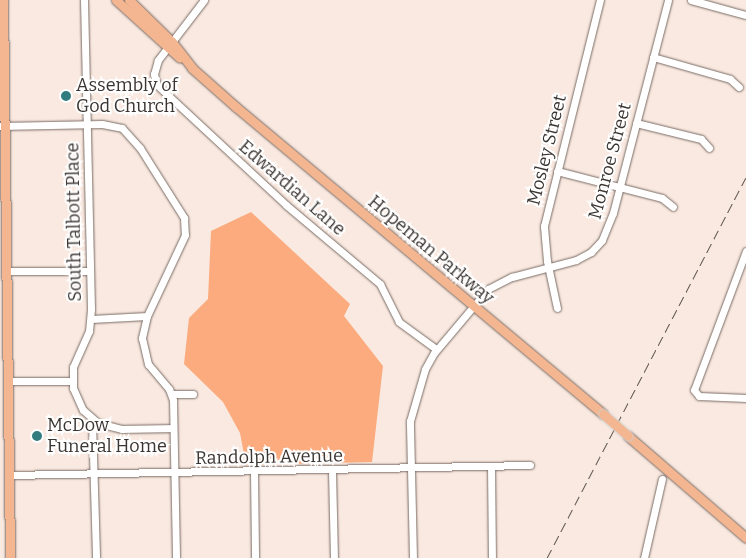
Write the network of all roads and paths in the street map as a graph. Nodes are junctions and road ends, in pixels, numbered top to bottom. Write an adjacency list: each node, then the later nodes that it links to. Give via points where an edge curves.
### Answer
1 (3, 0): 15 (main road)
2 (84, 0): 14 (street, South Talbott Place)
3 (116, 0): 10 (main road)
4 (129, 0): 10 (main road)
5 (204, 0): 10 (street)
6 (600, 0): 17 (street, Mosley Street)
7 (668, 0): 11 (street, Monroe Street)
8 (691, 0): 9 (street)
9 (746, 15)
10 (169, 45): 24 (main road, Hopeman Parkway); 29 (street, Edwardian Lane, via 154,68 155,80 161,90 286,205 380,284 400,322)
11 (653, 58): 12 (street, via 730,79); 13 (street, Monroe Street)
12 (739, 87)
13 (636, 123): 16 (street, via 701,139); 18 (street, Monroe Street)
14 (87, 125): 15 (street); 23 (street, South Talbott Place); 27 (street, via 116,125 127,131 186,223 181,247)
15 (1, 126): 22 (main road)
16 (709, 148)
17 (557, 171): 18 (street); 21 (street, Mosley Street, via 544,226)
18 (620, 187): 19 (street, via 662,198); 21 (street, Monroe Street, via 611,222 599,244 582,258)
19 (673, 207)
20 (746, 251): 34 (street, via 694,390 699,396)
21 (548, 268): 24 (street, Monroe Street, via 499,281); 26 (street, Mosley Street)
22 (5, 271): 23 (street); 25 (main road)
23 (90, 271): 28 (street, South Talbott Place)
24 (472, 306): 29 (street, Monroe Street); 46 (main road, Hopeman Parkway, bridge)
25 (3, 308): 30 (main road)
26 (557, 308)
27 (147, 316): 28 (street); 32 (street, via 142,333 144,354)
28 (91, 319): 31 (street, South Talbott Place, via 75,360)
29 (436, 349): 39 (street, Monroe Street, via 425,369 412,408)
30 (7, 381): 31 (street); 44 (main road)
31 (72, 381): 35 (street, via 79,405)
32 (172, 394): 33 (street); 36 (street)
33 (193, 394)
34 (746, 398)
35 (92, 420): 36 (street, via 116,428); 43 (street)
36 (173, 428): 42 (street)
37 (530, 465): 38 (street, Randolph Avenue)
38 (491, 466): 39 (street, Randolph Avenue); 55 (street)
39 (411, 469): 40 (street, Randolph Avenue); 54 (street, Monroe Street)
40 (332, 471): 41 (street, Randolph Avenue); 53 (street)
41 (254, 472): 42 (street, Randolph Avenue); 52 (street)
42 (174, 473): 43 (street, Randolph Avenue); 51 (street)
43 (94, 474): 44 (street, Randolph Avenue); 50 (street)
44 (9, 475): 49 (main road)
45 (662, 479): 56 (street)
46 (721, 516): 47 (main road, Hopeman Parkway); 48 (main road, Hopeman Parkway)
47 (746, 532)
48 (746, 538)
49 (10, 558)
50 (96, 558)
51 (176, 558)
52 (255, 558)
53 (334, 558)
54 (413, 558)
55 (492, 558)
56 (644, 558)

